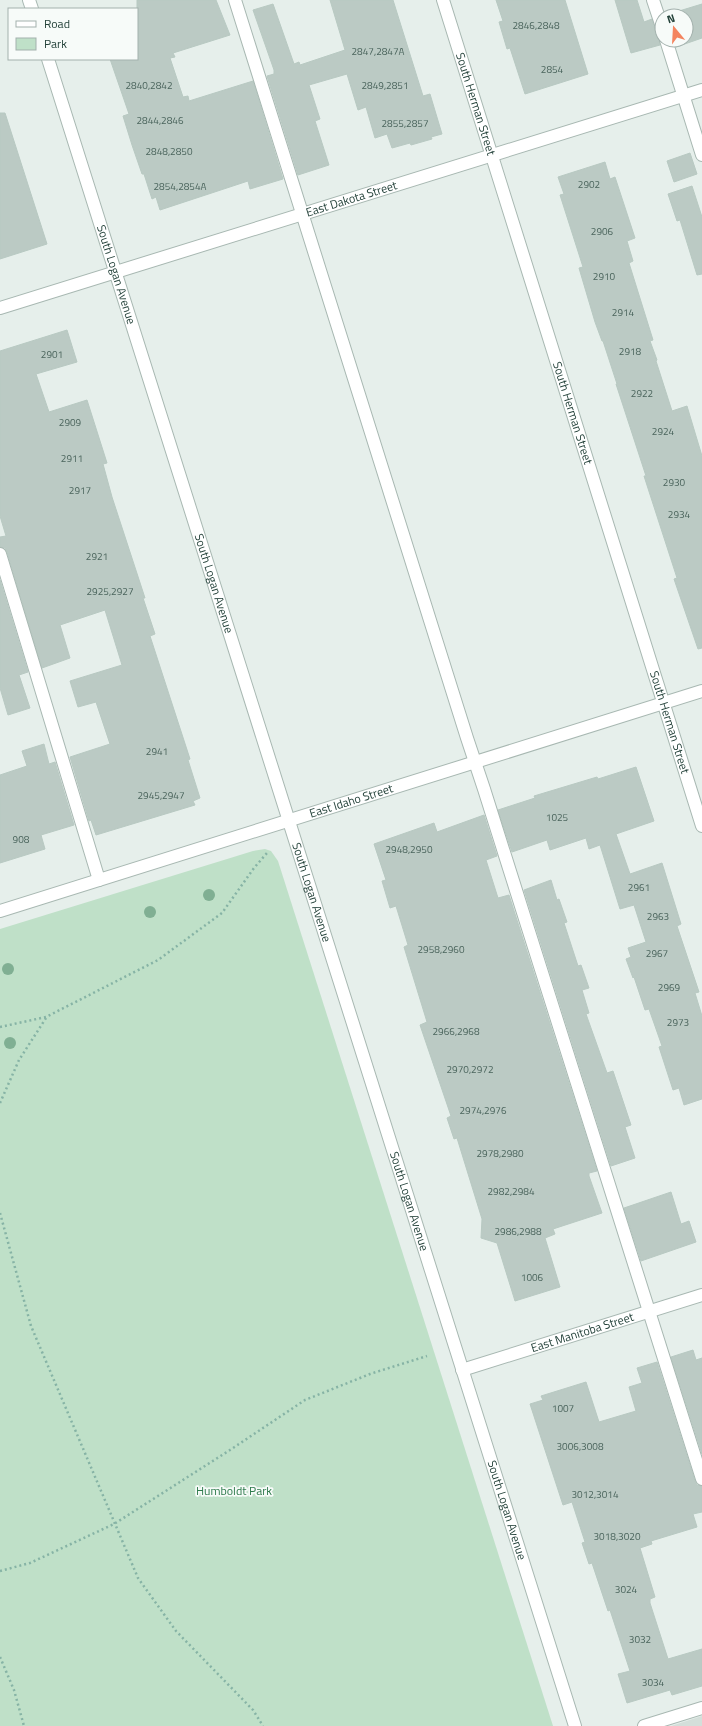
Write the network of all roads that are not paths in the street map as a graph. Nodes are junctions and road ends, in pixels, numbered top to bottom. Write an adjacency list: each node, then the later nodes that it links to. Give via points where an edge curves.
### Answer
1 (235, 0): 9 (street)
2 (443, 0): 8 (street, South Herman Street)
3 (668, 48): 6 (street)
4 (48, 60): 10 (street, South Logan Avenue)
5 (702, 90): 6 (street, East Dakota Street)
6 (683, 96): 7 (street); 8 (street, East Dakota Street)
7 (702, 155)
8 (492, 156): 9 (street, East Dakota Street); 14 (street, South Herman Street)
9 (303, 214): 10 (street, East Dakota Street); 15 (street)
10 (116, 272): 11 (street, East Dakota Street); 16 (street, South Logan Avenue)
11 (0, 308)
12 (0, 554): 18 (street)
13 (702, 691): 14 (street, East Idaho Street)
14 (663, 703): 15 (street, East Idaho Street); 17 (street, South Herman Street)
15 (475, 762): 16 (street, East Idaho Street); 21 (street)
16 (289, 821): 18 (street, East Idaho Street); 22 (street, South Logan Avenue)
17 (702, 826)
18 (99, 880): 19 (street, East Idaho Street)
19 (0, 911)
20 (702, 1295): 21 (street, East Manitoba Street)
21 (648, 1312): 22 (street, East Manitoba Street); 23 (street)
22 (462, 1370): 25 (street, South Logan Avenue)
23 (702, 1479)
24 (702, 1708): 26 (street)
25 (575, 1726)
26 (644, 1726)

